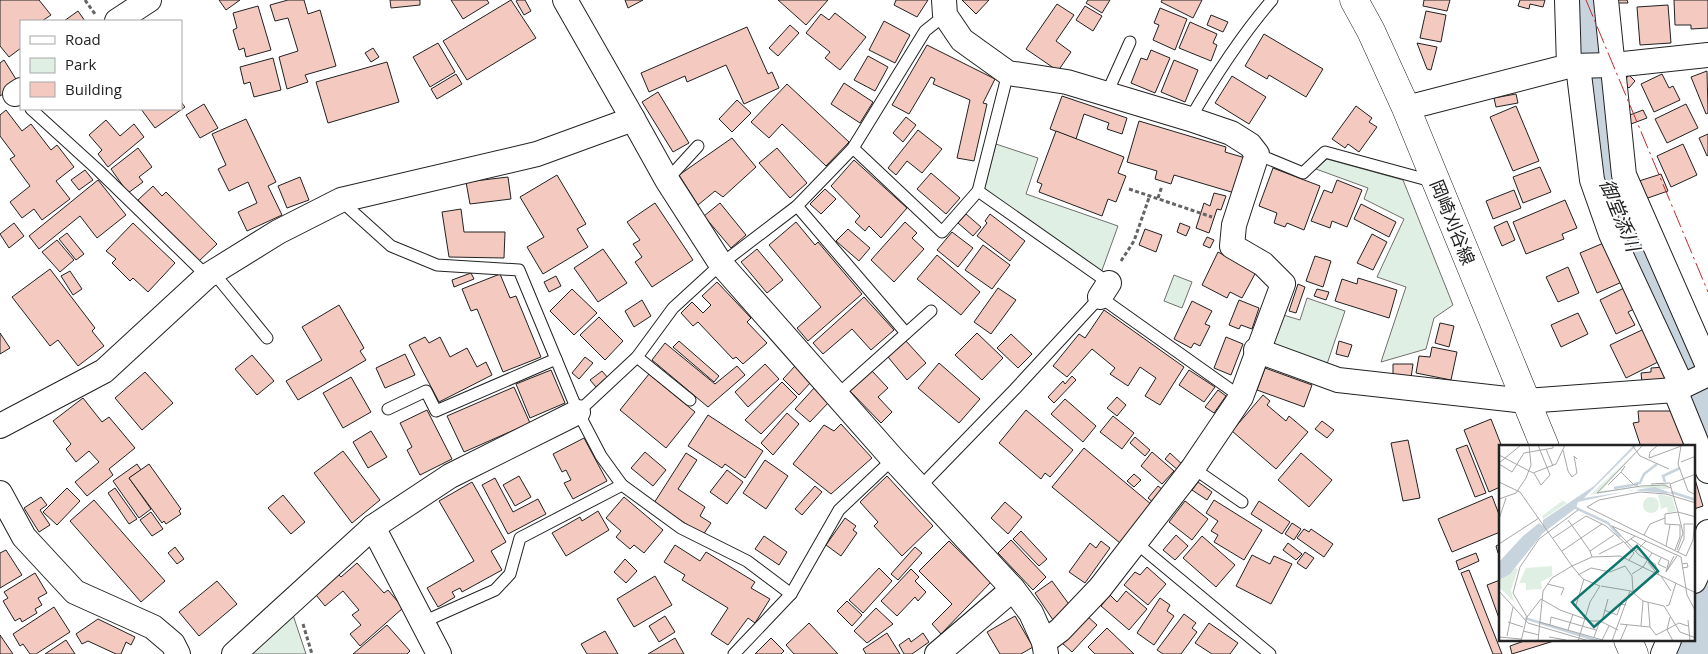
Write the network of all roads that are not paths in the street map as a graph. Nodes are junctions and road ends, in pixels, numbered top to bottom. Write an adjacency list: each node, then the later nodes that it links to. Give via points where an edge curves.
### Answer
1 (149, 0): 8 (street)
2 (565, 0): 17 (street)
3 (1272, 0): 18 (lane, via 1227,57)
4 (1354, 0): 15 (main road, 岡崎刈谷線)
5 (1567, 0): 12 (street)
6 (1606, 0): 11 (street)
7 (944, 8): 13 (street, via 962,40); 20 (lane, via 925,31)
8 (119, 20)
9 (1130, 42): 14 (lane)
10 (1708, 55): 11 (street)
11 (1614, 65): 12 (street); 36 (street, via 1624,175)
12 (1574, 66): 15 (street); 38 (street, via 1592,180 1611,234)
13 (1008, 73): 14 (street, via 1067,82); 24 (lane)
14 (1107, 93): 18 (street)
15 (1406, 108): 23 (main road, 岡崎刈谷線)
16 (35, 110): 28 (lane)
17 (633, 119): 22 (street); 25 (street, via 537,154)
18 (1190, 119): 21 (street, via 1231,133 1250,145)
19 (698, 146): 22 (lane)
20 (853, 148): 24 (lane, via 942,232); 26 (lane)
21 (1257, 154): 23 (lane, via 1303,173 1325,152); 33 (street, via 1234,225 1232,246 1263,264 1283,284)
22 (667, 180): 27 (street)
23 (1437, 183): 42 (main road, 岡崎刈谷線)
24 (978, 191): 29 (lane)
25 (341, 200): 28 (street, via 278,232); 35 (lane, via 391,246 437,265 519,270)
26 (796, 206): 27 (lane); 31 (lane)
27 (721, 264): 34 (lane, via 674,308); 39 (street)
28 (210, 274): 32 (lane); 45 (street, via 104,371)
29 (1104, 290): 40 (lane); 51 (lane, via 1015,389)
30 (931, 311): 31 (lane)
31 (906, 332): 39 (lane)
32 (267, 338)
33 (1256, 350): 40 (street); 42 (street, via 1338,380)
34 (637, 357): 41 (lane); 44 (lane)
35 (556, 359): 43 (lane, via 436,411 426,391); 44 (lane)
36 (1708, 366)
37 (1708, 374): 38 (street)
38 (1679, 388): 42 (street); 49 (street)
39 (836, 395): 47 (street)
40 (1241, 397): 48 (street)
41 (690, 400)
42 (1526, 401): 46 (main road, 岡崎刈谷線)
43 (388, 409)
44 (578, 412): 50 (lane, via 601,456); 54 (street, via 450,476)
45 (0, 426)
46 (1545, 445)
47 (893, 459): 51 (street); 59 (lane, via 839,510)
48 (1193, 468): 53 (lane); 56 (street)
49 (1708, 471)
50 (622, 485): 59 (lane, via 681,528 747,561); 60 (lane, via 520,538 510,574 495,590)
51 (920, 487): 58 (street)
52 (0, 493): 65 (street, via 24,537 75,592 153,627)
53 (1242, 502)
54 (373, 526): 60 (street); 66 (street)
55 (1708, 532): 57 (street)
56 (1135, 542): 63 (lane); 64 (street, via 1100,588)
57 (1696, 577)
58 (1013, 589): 64 (street, via 1031,614); 69 (street)
59 (791, 594): 68 (lane)
60 (423, 622): 67 (street)
61 (1629, 642): 72 (main road)
62 (1668, 642): 73 (street)
63 (1260, 645): 70 (lane); 71 (lane)
64 (1045, 648)
65 (169, 651)
66 (234, 654)
67 (439, 654)
68 (734, 654)
69 (937, 654)
70 (1251, 654)
71 (1270, 654)
72 (1634, 654)
73 (1663, 654)

